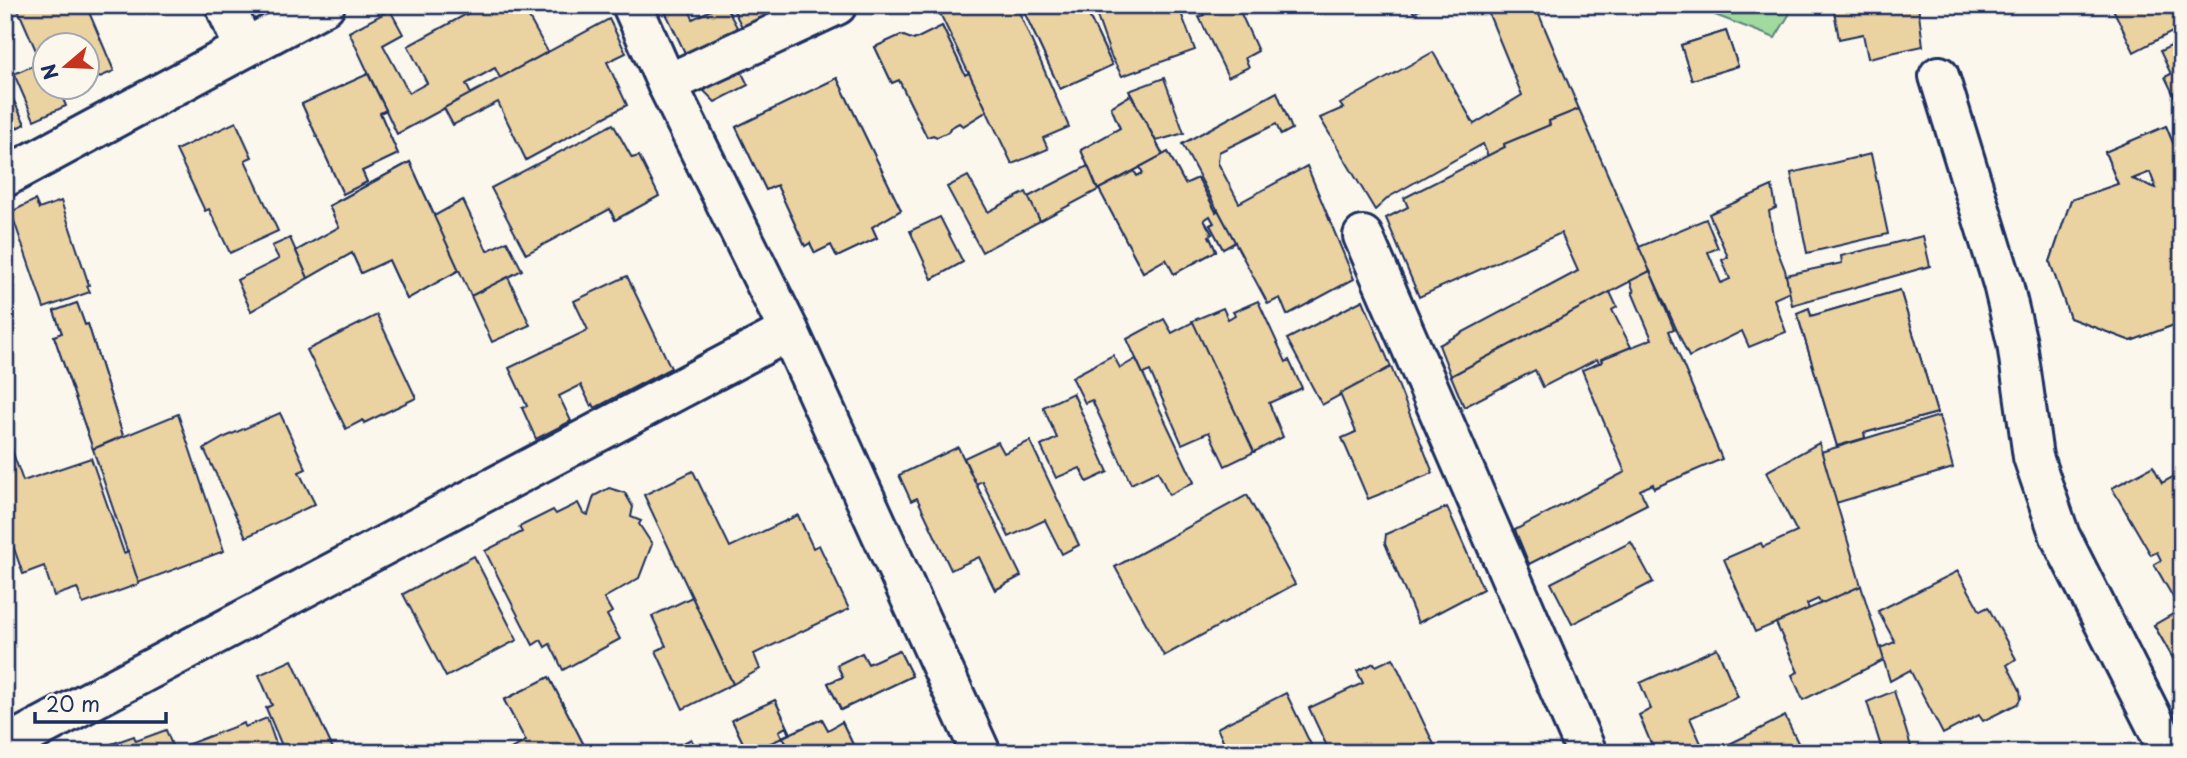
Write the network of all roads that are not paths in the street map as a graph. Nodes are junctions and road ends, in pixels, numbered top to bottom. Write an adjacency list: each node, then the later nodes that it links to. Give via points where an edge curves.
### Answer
1 (225, 5): 5 (street)
2 (325, 5): 5 (street)
3 (632, 5): 7 (street)
4 (837, 5): 7 (street)
5 (244, 48): 8 (street)
6 (1939, 76): 14 (street, via 2003,284 2017,343 2033,457 2060,536)
7 (667, 85): 10 (street)
8 (5, 177)
9 (1363, 236): 13 (street)
10 (789, 331): 11 (street); 12 (street)
11 (5, 746)
12 (981, 753)
13 (1587, 753)
14 (2170, 753)

